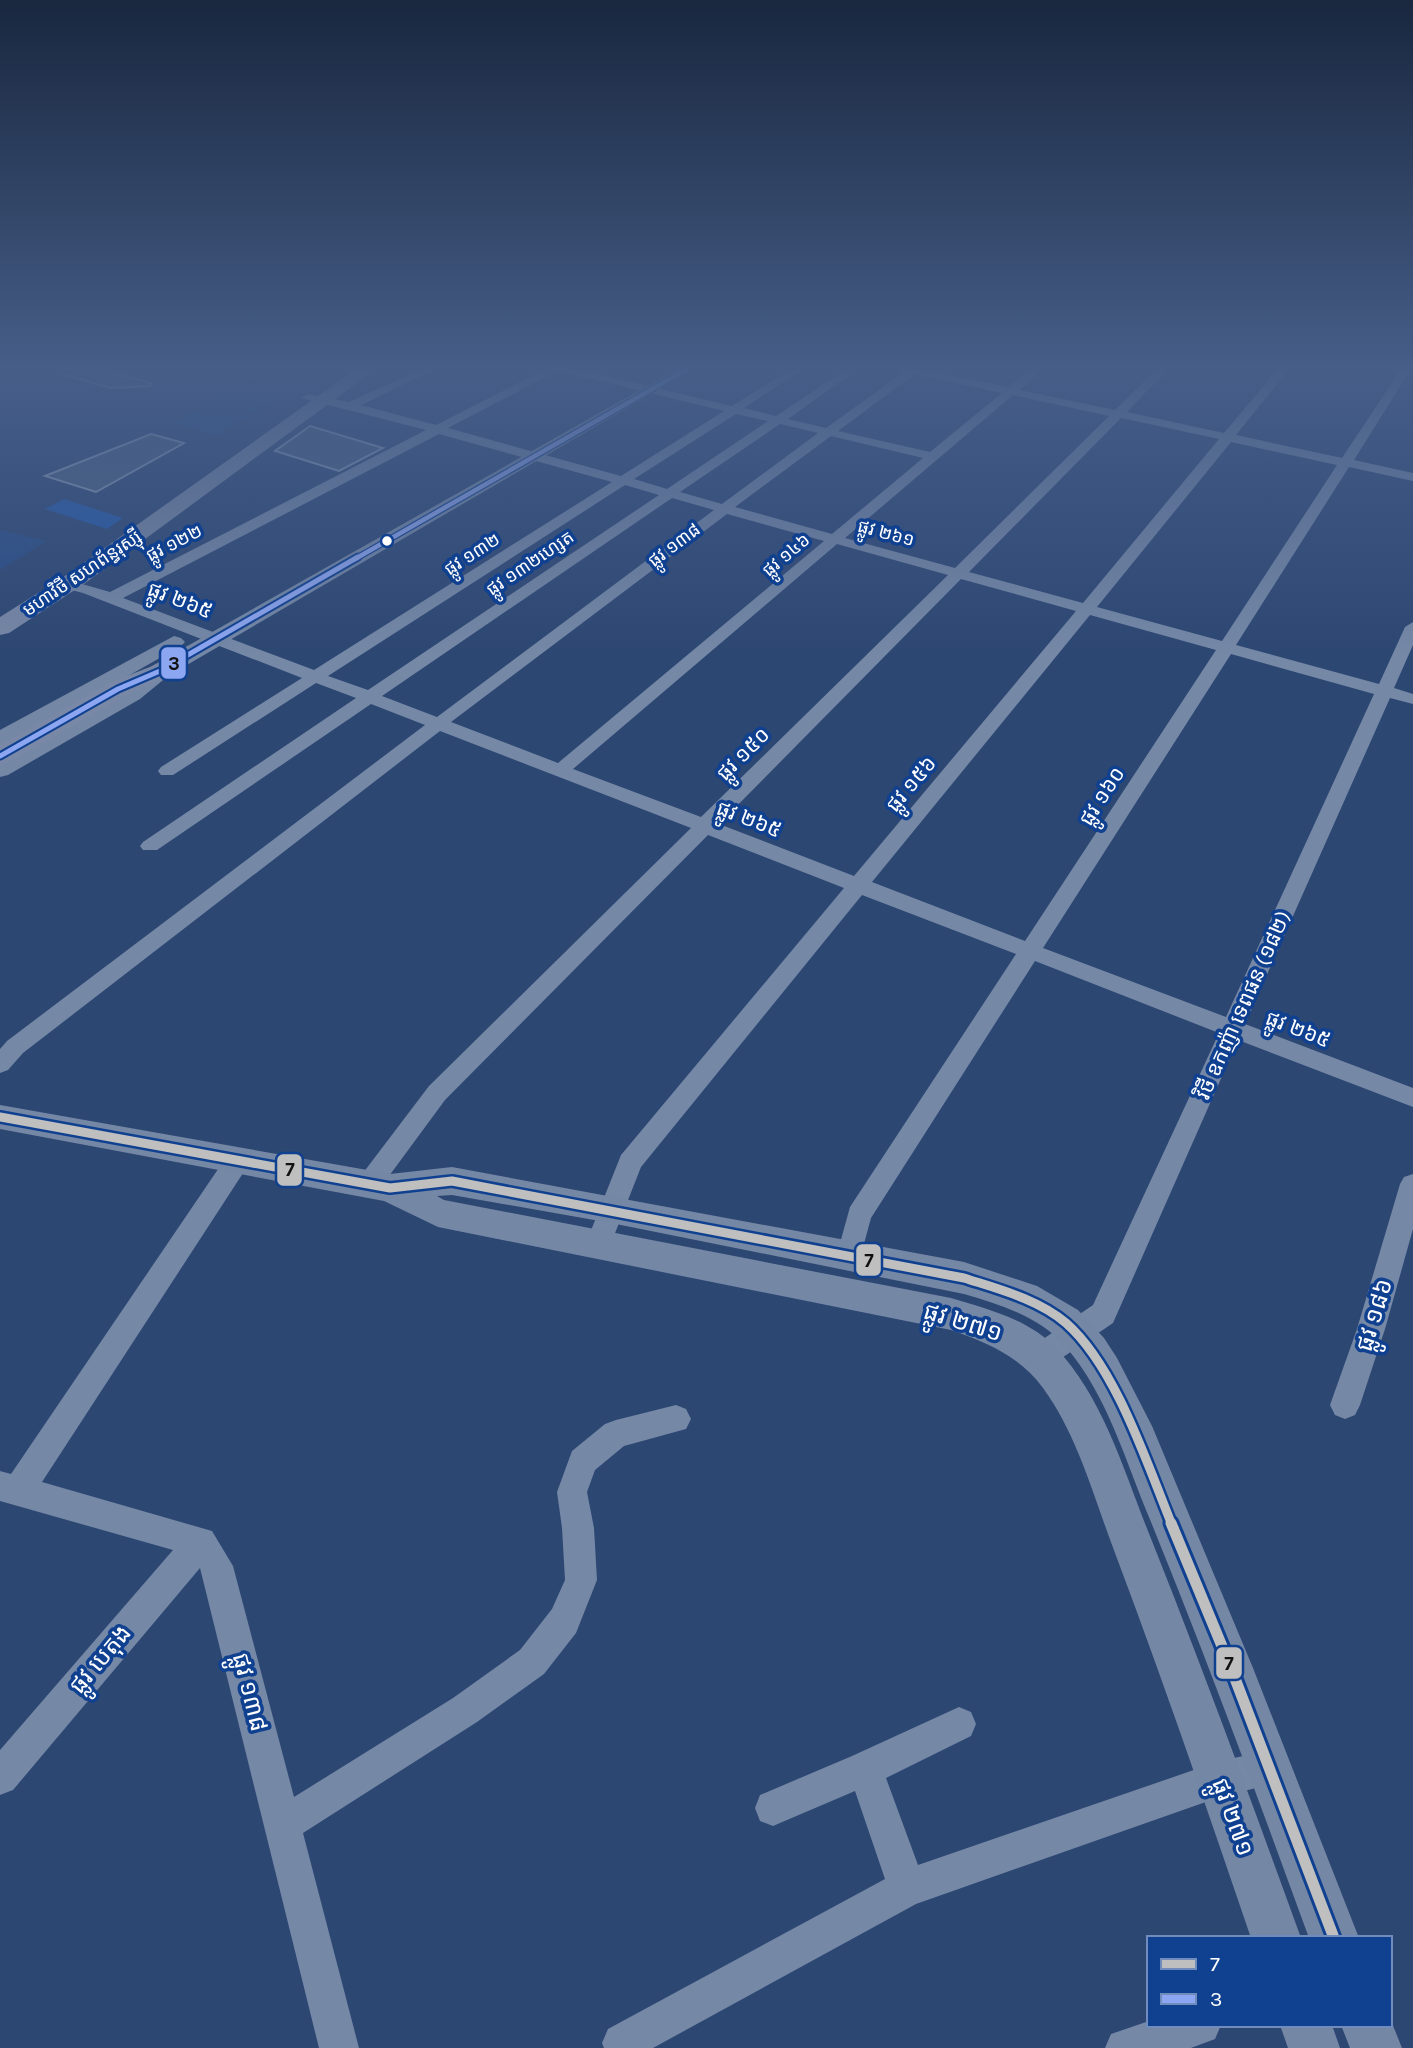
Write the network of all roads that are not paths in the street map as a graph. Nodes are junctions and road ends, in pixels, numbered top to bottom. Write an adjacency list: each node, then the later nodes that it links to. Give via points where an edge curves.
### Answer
1 (219, 465): 24 (highway, មហាវិថី សហព័ន្ធរុស្ស៊ី)
2 (227, 465): 21 (highway, មហាវិថី សហព័ន្ធរុស្ស៊ី)
3 (368, 465): 22 (street, ផ្លូវ ១២២)
4 (503, 465): 27 (main road)
5 (506, 465): 28 (main road)
6 (567, 465): 16 (street, ផ្លូវ ២៦១)
7 (647, 465): 16 (street, ផ្លូវ ១៣២)
8 (711, 465): 17 (street, ផ្លូវ ១៣២ហ្សេត)
9 (783, 465): 18 (street, ផ្លូវ ១៣៨)
10 (924, 465): 19 (street, ផ្លូវ ១៤៦)
11 (1067, 465): 20 (street, ផ្លូវ ១៥០)
12 (1204, 465): 23 (street, ផ្លូវ ១៥៦)
13 (1344, 465): 29 (street, ផ្លូវ ១៦០)
14 (1353, 465): 15 (street)
15 (1413, 477)
16 (623, 480): 17 (street, ផ្លូវ ២៦១); 31 (street, ផ្លូវ ១៣២)
17 (669, 493): 18 (street, ផ្លូវ ២៦១); 33 (street, ផ្លូវ ១៣២ហ្សេត)
18 (723, 508): 19 (street, ផ្លូវ ២៦១); 35 (street, ផ្លូវ ១៣៨)
19 (835, 539): 20 (street, ផ្លូវ ២៦១); 39 (street, ផ្លូវ ១៤៦)
20 (958, 573): 23 (street, ផ្លូវ ២៦១); 41 (street, ផ្លូវ ១៥០)
21 (68, 584): 22 (street, ផ្លូវ ២៦៥); 26 (highway, មហាវិថី សហព័ន្ធរុស្ស៊ី)
22 (111, 598): 27 (street, ផ្លូវ ២៦៥)
23 (1086, 608): 29 (street, ផ្លូវ ២៦១); 43 (street, ផ្លូវ ១៥៦)
24 (0, 610)
25 (1413, 627): 32 (street, វិថី ឧកញ៉ា ទេពផន (១៨២))
26 (0, 628)
27 (194, 630): 28 (street, ផ្លូវ ២៦៥); 36 (main road)
28 (217, 639): 30 (main road); 31 (street, ផ្លូវ ២៦៥)
29 (1226, 647): 32 (street, ផ្លូវ ២៦១); 44 (street, ផ្លូវ ១៦០)
30 (160, 671): 37 (highway, via 118,689); 38 (main road, via 132,694)
31 (315, 677): 33 (street, ផ្លូវ ២៦៥); 40 (street, ផ្លូវ ១៣២)
32 (1384, 691): 34 (street, ផ្លូវ ២៦១); 45 (street, វិថី ឧកញ៉ា ទេពផន (១៨២))
33 (367, 696): 35 (street, ផ្លូវ ២៦៥); 42 (street, ផ្លូវ ១៣២ហ្សេត)
34 (1413, 699)
35 (436, 724): 39 (street, ផ្លូវ ២៦៥); 46 (street, via 15,1047)
36 (0, 739)
37 (0, 756)
38 (0, 770)
39 (559, 770): 41 (street, ផ្លូវ ២៦៥)
40 (167, 771)
41 (704, 825): 43 (street, ផ្លូវ ២៦៥); 51 (street, ផ្លូវ ១៥០, via 437,1093)
42 (149, 846)
43 (858, 885): 44 (street, ផ្លូវ ២៦៥); 52 (street, ផ្លូវ ១៥៦, via 630,1163)
44 (1030, 951): 45 (street, ផ្លូវ ២៦៥); 53 (street, ផ្លូវ ១៦០, via 859,1215)
45 (1232, 1028): 47 (street, ផ្លូវ ២៦៥); 54 (street, វិថី ឧកញ៉ា ទេពផន (១៨២), via 1103,1314)
46 (0, 1064)
47 (1413, 1098)
48 (0, 1117): 49 (main road, ផ្លូវ ២៧១)
49 (238, 1160): 51 (main road, ផ្លូវ ២៧១); 58 (street)
50 (1413, 1184): 56 (street, ផ្លូវ ១៨៦)
51 (380, 1186): 52 (main road, ផ្លូវ ២៧១, via 438,1213)
52 (605, 1226): 53 (main road, ផ្លូវ ២៧១); 55 (main road, ផ្លូវ ២៧១, via 951,1314 1006,1332)
53 (850, 1254): 54 (main road, ផ្លូវ ២៧១, via 1018,1294 1043,1305)
54 (1077, 1332): 55 (street, វិថី ឧកញ៉ា ទេពផន (១៨២)); 61 (main road, ផ្លូវ ២៧១, via 1130,1424)
55 (1040, 1357): 64 (main road, ផ្លូវ ២៧១, via 1072,1396 1171,1642)
56 (1345, 1405)
57 (676, 1419): 66 (street, via 615,1434 583,1461 572,1492 581,1580 564,1621 532,1662)
58 (9, 1489): 59 (street)
59 (201, 1542): 63 (street, ផ្លូវ បេតុង); 66 (street, ផ្លូវ ១៣៨, via 217,1566)
60 (959, 1724): 62 (street)
61 (1271, 1768): 64 (street); 69 (main road, ផ្លូវ ២៧១)
62 (865, 1769): 65 (street); 67 (street)
63 (0, 1777)
64 (1220, 1779): 67 (street); 68 (main road, ផ្លូវ ២៧១)
65 (773, 1808)
66 (284, 1825): 74 (street, ផ្លូវ ១៣៨)
67 (907, 1888): 73 (street)
68 (1275, 1936)
69 (1333, 1936)
70 (1194, 2027): 75 (street)
71 (1307, 2027): 76 (main road)
72 (1368, 2027): 77 (main road)
73 (622, 2043)
74 (339, 2048)
75 (1125, 2048)
76 (1314, 2048)
77 (1376, 2048)

